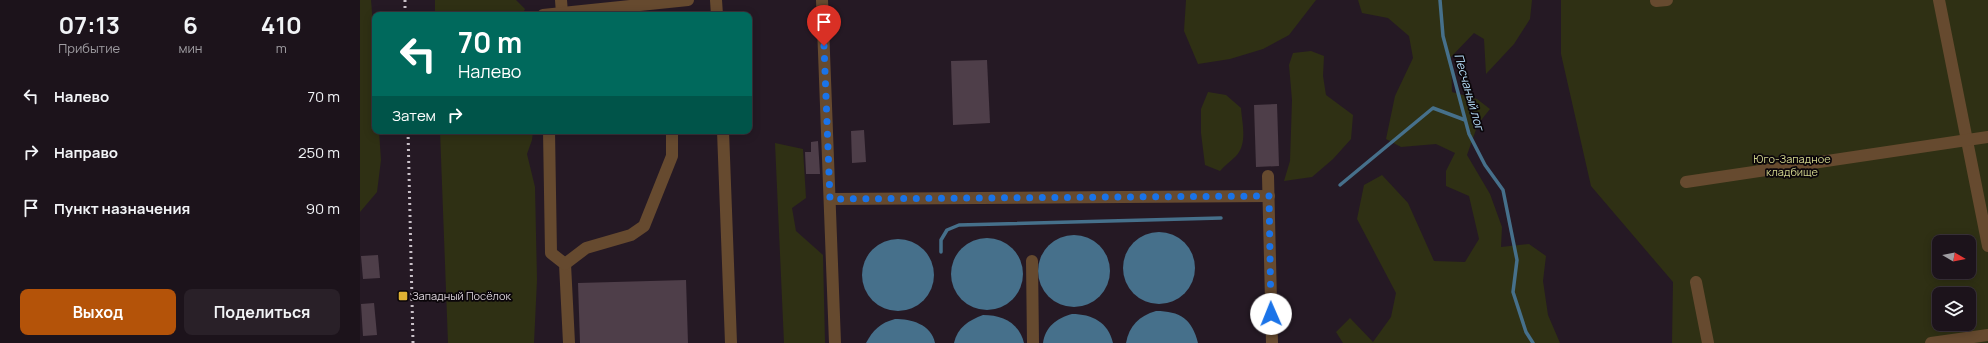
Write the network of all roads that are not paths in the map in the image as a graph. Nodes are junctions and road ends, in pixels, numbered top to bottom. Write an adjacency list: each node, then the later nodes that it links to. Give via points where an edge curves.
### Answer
1 (561, 0): 9 (street)
2 (688, 0): 6 (street)
3 (716, 0): 11 (street)
4 (822, 0): 20 (street)
5 (1939, 0): 16 (street)
6 (652, 2): 7 (street)
7 (625, 4): 8 (street)
8 (591, 5): 10 (street)
9 (562, 12)
10 (566, 12)
11 (717, 12)
12 (549, 134): 23 (street, via 551,253)
13 (672, 134): 23 (street, via 672,156 644,226 631,235 586,248)
14 (722, 134): 27 (street)
15 (1988, 138): 16 (street)
16 (1967, 141): 18 (street); 21 (street)
17 (1268, 176): 19 (street)
18 (1686, 182)
19 (1269, 196): 20 (street); 30 (street)
20 (830, 199): 28 (street)
21 (1988, 246)
22 (1032, 261): 29 (street)
23 (565, 264): 26 (street)
24 (1696, 282): 31 (street)
25 (1988, 335): 32 (street)
26 (569, 343)
27 (731, 343)
28 (835, 343)
29 (1033, 343)
30 (1272, 343)
31 (1708, 343)
32 (1931, 343)

